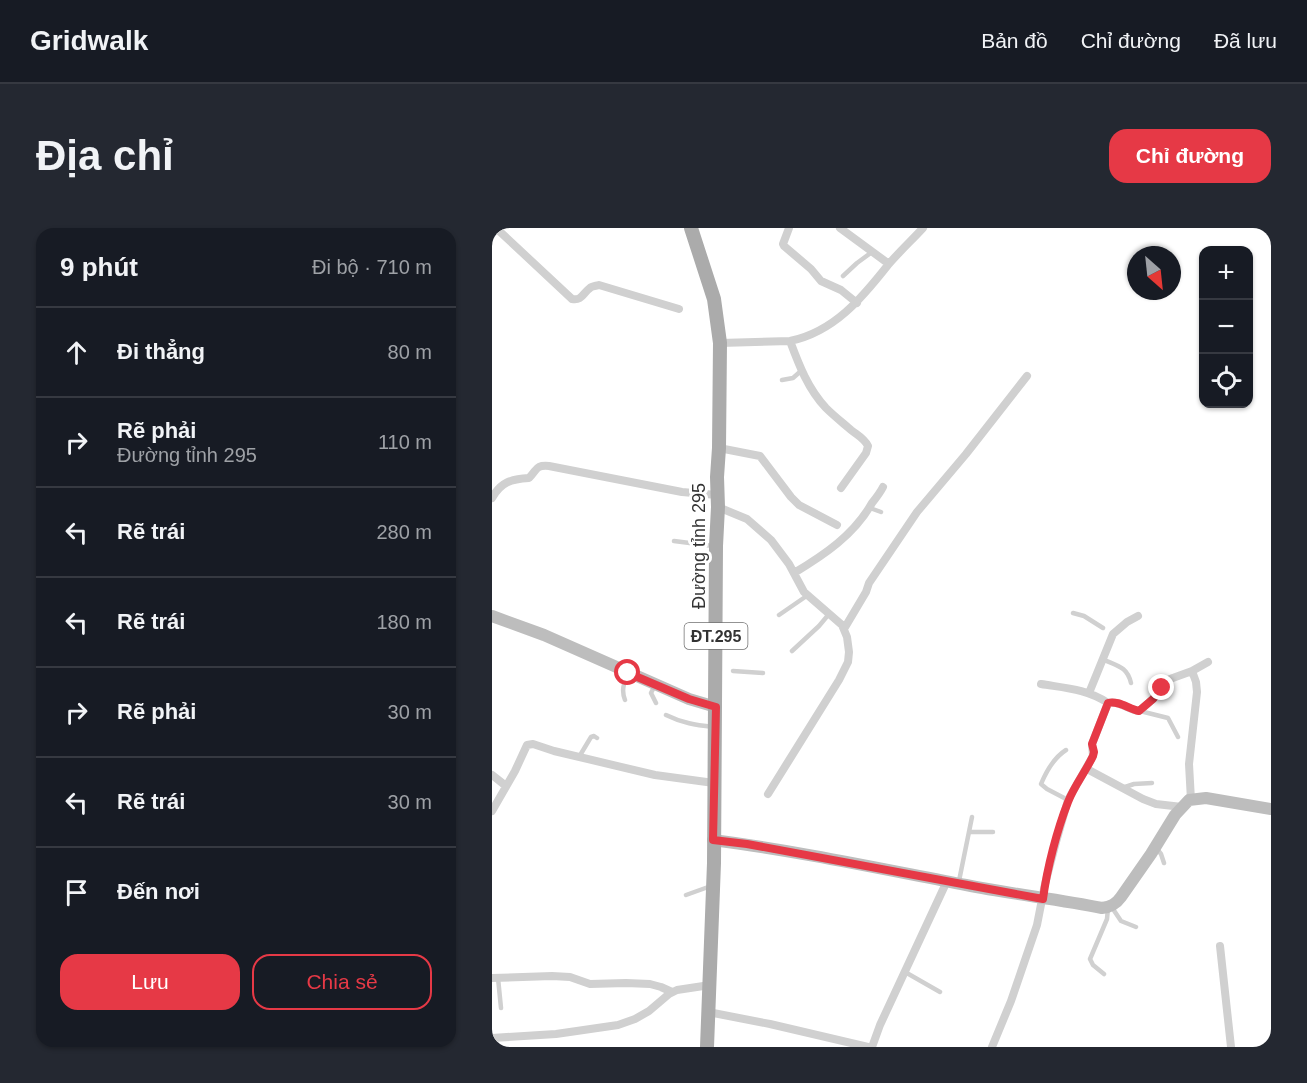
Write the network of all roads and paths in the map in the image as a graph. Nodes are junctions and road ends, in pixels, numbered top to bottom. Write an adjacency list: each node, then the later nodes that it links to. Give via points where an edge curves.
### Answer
1 (494, 228): 10 (street, via 572,299 581,298 599,285)
2 (692, 228): 12 (main road, Đường tỉnh 295 / ĐT.295, via 714,299)
3 (789, 228): 9 (street, via 784,246 821,281 842,290)
4 (840, 228): 6 (street)
5 (923, 228): 7 (street)
6 (872, 252): 7 (street); 8 (lane)
7 (889, 264): 9 (street)
8 (843, 276)
9 (856, 303): 11 (street, via 816,333)
10 (679, 309)
11 (790, 341): 12 (street); 13 (street)
12 (720, 343): 16 (main road, Đường tỉnh 295 / ĐT.295)
13 (802, 370): 15 (lane, via 793,378); 18 (street, via 826,408 868,446)
14 (1027, 376): 33 (street, via 917,512 869,583)
15 (782, 380)
16 (719, 448): 20 (main road, Đường tỉnh 295 / ĐT.295); 23 (street, via 760,456 799,505)
17 (883, 487): 21 (street)
18 (841, 488)
19 (492, 498): 20 (street, via 498,487 514,479 529,478 540,465)
20 (718, 501): 25 (main road, Đường tỉnh 295 / ĐT.295); 26 (street, via 763,533)
21 (870, 508): 22 (lane); 26 (street, via 837,544)
22 (881, 512)
23 (837, 525)
24 (674, 541): 25 (lane)
25 (716, 546): 49 (main road, Đường tỉnh 295 / ĐT.295, via 720,669)
26 (794, 573): 27 (street)
27 (807, 595): 29 (street); 30 (lane)
28 (1073, 613): 34 (lane)
29 (829, 614): 33 (street); 35 (lane)
30 (779, 615)
31 (492, 616): 40 (street)
32 (1138, 616): 34 (street)
33 (844, 629): 63 (street, via 848,662)
34 (1108, 631): 36 (street)
35 (792, 651)
36 (1102, 659): 42 (lane, via 1124,668); 45 (street)
37 (1208, 662): 39 (street)
38 (732, 671): 41 (lane)
39 (1192, 671): 50 (street, via 1170,679); 65 (street, via 1197,692)
40 (628, 673): 44 (street); 46 (lane, via 623,685)
41 (763, 673)
42 (1131, 683)
43 (1041, 684): 45 (street)
44 (655, 685): 48 (lane, via 651,693); 49 (street)
45 (1089, 693): 47 (street)
46 (625, 700)
47 (1108, 703): 50 (street); 57 (street)
48 (656, 704)
49 (716, 707): 52 (main road, Đường tỉnh 295 / ĐT.295)
50 (1139, 711): 53 (lane, via 1168,717)
51 (666, 715): 52 (lane, via 692,725)
52 (715, 727): 59 (main road, Đường tỉnh 295 / ĐT.295)
53 (1178, 737)
54 (597, 738): 56 (lane, via 591,737)
55 (1066, 750): 64 (lane, via 1041,784)
56 (579, 757): 59 (street, via 655,775); 61 (street, via 527,745)
57 (1087, 769): 62 (street); 64 (street)
58 (492, 775): 61 (street)
59 (714, 783): 71 (main road, Đường tỉnh 295 / ĐT.295)
60 (1152, 783): 62 (lane)
61 (506, 786): 67 (street)
62 (1122, 788): 65 (street, via 1156,804)
63 (768, 794)
64 (1068, 800): 77 (street)
65 (1186, 803): 66 (street, via 1206,798); 72 (street)
66 (1271, 809)
67 (492, 811)
68 (972, 817): 69 (lane)
69 (969, 832): 70 (lane); 74 (lane)
70 (993, 832)
71 (713, 840): 74 (street); 75 (main road, Đường tỉnh 295 / ĐT.295)
72 (1155, 847): 73 (lane); 78 (street, via 1117,903)
73 (1164, 863)
74 (953, 882): 77 (street); 81 (street)
75 (714, 885): 76 (lane); 84 (main road, Đường tỉnh 295 / ĐT.295)
76 (686, 895)
77 (1043, 899): 78 (street); 92 (street, via 1020,975)
78 (1109, 907): 79 (lane, via 1121,921); 82 (lane, via 1090,959)
79 (1136, 927)
80 (1220, 946): 93 (street)
81 (905, 972): 86 (lane); 91 (street)
82 (1104, 974)
83 (495, 978): 85 (street, via 570,977 590,984 650,984); 87 (lane)
84 (710, 985): 85 (street); 88 (main road, Đường tỉnh 295 / ĐT.295)
85 (672, 992): 89 (street, via 649,1011 618,1024 556,1034)
86 (940, 992)
87 (501, 1008)
88 (708, 1012): 90 (main road, Đường tỉnh 295 / ĐT.295); 91 (street)
89 (492, 1038)
90 (707, 1047)
91 (870, 1047)
92 (992, 1047)
93 (1231, 1047)

